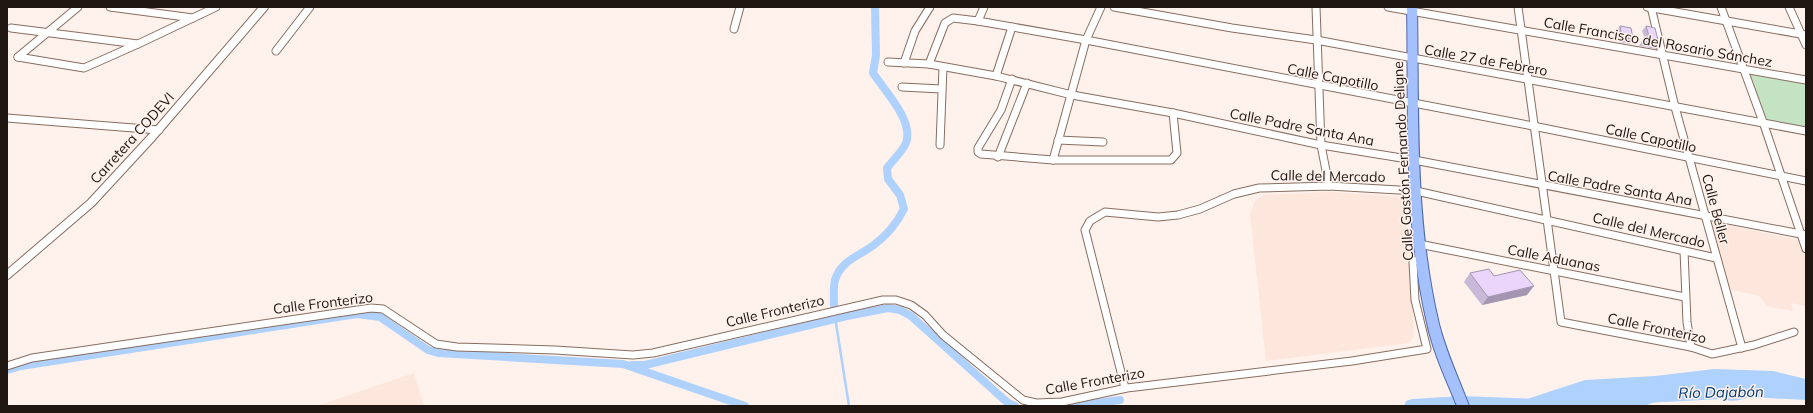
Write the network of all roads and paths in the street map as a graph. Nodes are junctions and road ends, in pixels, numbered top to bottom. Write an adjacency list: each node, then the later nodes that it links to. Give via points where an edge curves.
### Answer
1 (78, 7): 25 (street)
2 (110, 7): 18 (street)
3 (216, 7): 18 (street)
4 (264, 7): 54 (street, Carretera CODEVI)
5 (310, 7): 31 (street)
6 (740, 7): 23 (street)
7 (930, 7): 35 (street, via 915,31)
8 (984, 7): 20 (street)
9 (1101, 7): 27 (street)
10 (1114, 7): 28 (street, Calle 27 de Febrero)
11 (1316, 7): 28 (street)
12 (1388, 7): 17 (street, Calle Francisco del Rosario Sánchez)
13 (1518, 7): 24 (street)
14 (1650, 7): 19 (street); 32 (street, Calle Beller)
15 (1721, 7): 19 (street)
16 (1789, 7): 26 (street)
17 (1412, 9): 24 (street, Calle Francisco del Rosario Sánchez); 33 (main road, Calle Gastón Fernando Deligne)
18 (193, 18): 29 (street)
19 (1725, 21): 26 (street); 38 (street)
20 (978, 22): 21 (street, Calle Capotillo); 36 (street, Calle Capotillo, via 949,20 945,23)
21 (1012, 27): 27 (street, Calle Capotillo); 39 (street)
22 (10, 28): 25 (street)
23 (734, 30)
24 (1522, 30): 32 (street, Calle Francisco del Rosario Sánchez); 40 (street)
25 (49, 31): 29 (street); 29 (street, via 18,57 84,68)
26 (1804, 35): 30 (street)
27 (1086, 40): 44 (street, Calle Capotillo); 47 (street)
28 (1316, 40): 33 (street, Calle 27 de Febrero); 44 (street)
29 (138, 44)
30 (1806, 45)
31 (276, 51)
32 (1662, 56): 38 (street, Calle Francisco del Rosario Sánchez); 49 (street, Calle Beller)
33 (1412, 59): 40 (street, Calle 27 de Febrero); 48 (main road, Calle Gastón Fernando Deligne)
34 (888, 62): 35 (street, Calle Padre Santa Ana)
35 (904, 63): 36 (street, Calle Padre Santa Ana)
36 (929, 64): 37 (street, Calle Padre Santa Ana)
37 (943, 67): 39 (street, Calle Padre Santa Ana); 46 (street)
38 (1744, 69): 42 (street, Calle Francisco del Rosario Sánchez); 52 (street)
39 (996, 76): 41 (street, Calle Padre Santa Ana)
40 (1527, 78): 49 (street, Calle 27 de Febrero); 53 (street)
41 (1012, 79): 43 (street, Calle Padre Santa Ana); 60 (street, via 1001,110 978,148 981,154)
42 (1806, 80)
43 (1027, 83): 47 (street, Calle Padre Santa Ana); 60 (street)
44 (1319, 86): 48 (street, Calle Capotillo); 59 (street)
45 (902, 87): 46 (street)
46 (941, 89): 58 (street)
47 (1072, 95): 50 (street, Calle Padre Santa Ana); 56 (street)
48 (1412, 104): 53 (street, Calle Capotillo); 63 (main road, Calle Gastón Fernando Deligne)
49 (1675, 107): 52 (street, Calle 27 de Febrero); 61 (street, Calle Beller)
50 (1173, 113): 59 (street, Calle Padre Santa Ana); 62 (street, via 1176,152 1171,160)
51 (7, 118): 54 (street)
52 (1763, 122): 55 (street, Calle 27 de Febrero); 64 (street)
53 (1533, 126): 61 (street, Calle Capotillo); 66 (street)
54 (159, 130): 78 (street, Carretera CODEVI, via 91,203)
55 (1806, 131)
56 (1058, 140): 57 (street); 62 (street)
57 (1103, 142)
58 (940, 145)
59 (1321, 145): 63 (street, Calle Padre Santa Ana); 67 (street)
60 (998, 156): 62 (street)
61 (1689, 158): 64 (street, Calle Capotillo); 69 (street, Calle Beller)
62 (1052, 160)
63 (1414, 160): 66 (street, Calle Padre Santa Ana); 68 (main road, Calle Gastón Fernando Deligne)
64 (1783, 177): 65 (street, Calle Capotillo); 71 (street)
65 (1806, 181)
66 (1541, 185): 69 (street, Calle Padre Santa Ana); 70 (street)
67 (1330, 186): 68 (street, Calle del Mercado); 84 (street, Calle del Mercado, via 1259,188 1234,194 1200,209 1178,215 1158,217 1105,212 1090,220 1085,230 1087,243)
68 (1416, 191): 70 (street, Calle del Mercado); 72 (main road, Calle Gastón Fernando Deligne)
69 (1705, 216): 71 (street, Calle Padre Santa Ana); 76 (street, Calle Beller)
70 (1546, 220): 74 (street, Calle del Mercado); 77 (street)
71 (1804, 234): 73 (street)
72 (1418, 244): 75 (main road, Calle Gastón Fernando Deligne); 77 (street, Calle Aduanas)
73 (1806, 249)
74 (1684, 251): 76 (street, Calle del Mercado); 79 (street)
75 (1421, 258): 84 (street, Calle Fronterizo, via 1413,262 1415,300 1427,349 1383,357); 85 (main road, Calle Gastón Fernando Deligne, via 1436,335)
76 (1716, 258): 82 (street, Calle Beller)
77 (1553, 271): 79 (street, Calle Aduanas); 81 (street, Calle Fronterizo, via 1561,322)
78 (7, 275)
79 (1685, 297): 81 (street)
80 (1794, 332): 82 (street, Calle Fronterizo)
81 (1691, 347): 82 (street, Calle Fronterizo, via 1712,354)
82 (1742, 348)
83 (7, 366): 84 (street, Calle Fronterizo, via 32,358 372,308 383,309 436,344 633,355 883,300 896,300 911,305 925,315 943,335 1023,400 1034,404 1058,403)
84 (1125, 388)
85 (1463, 406)

